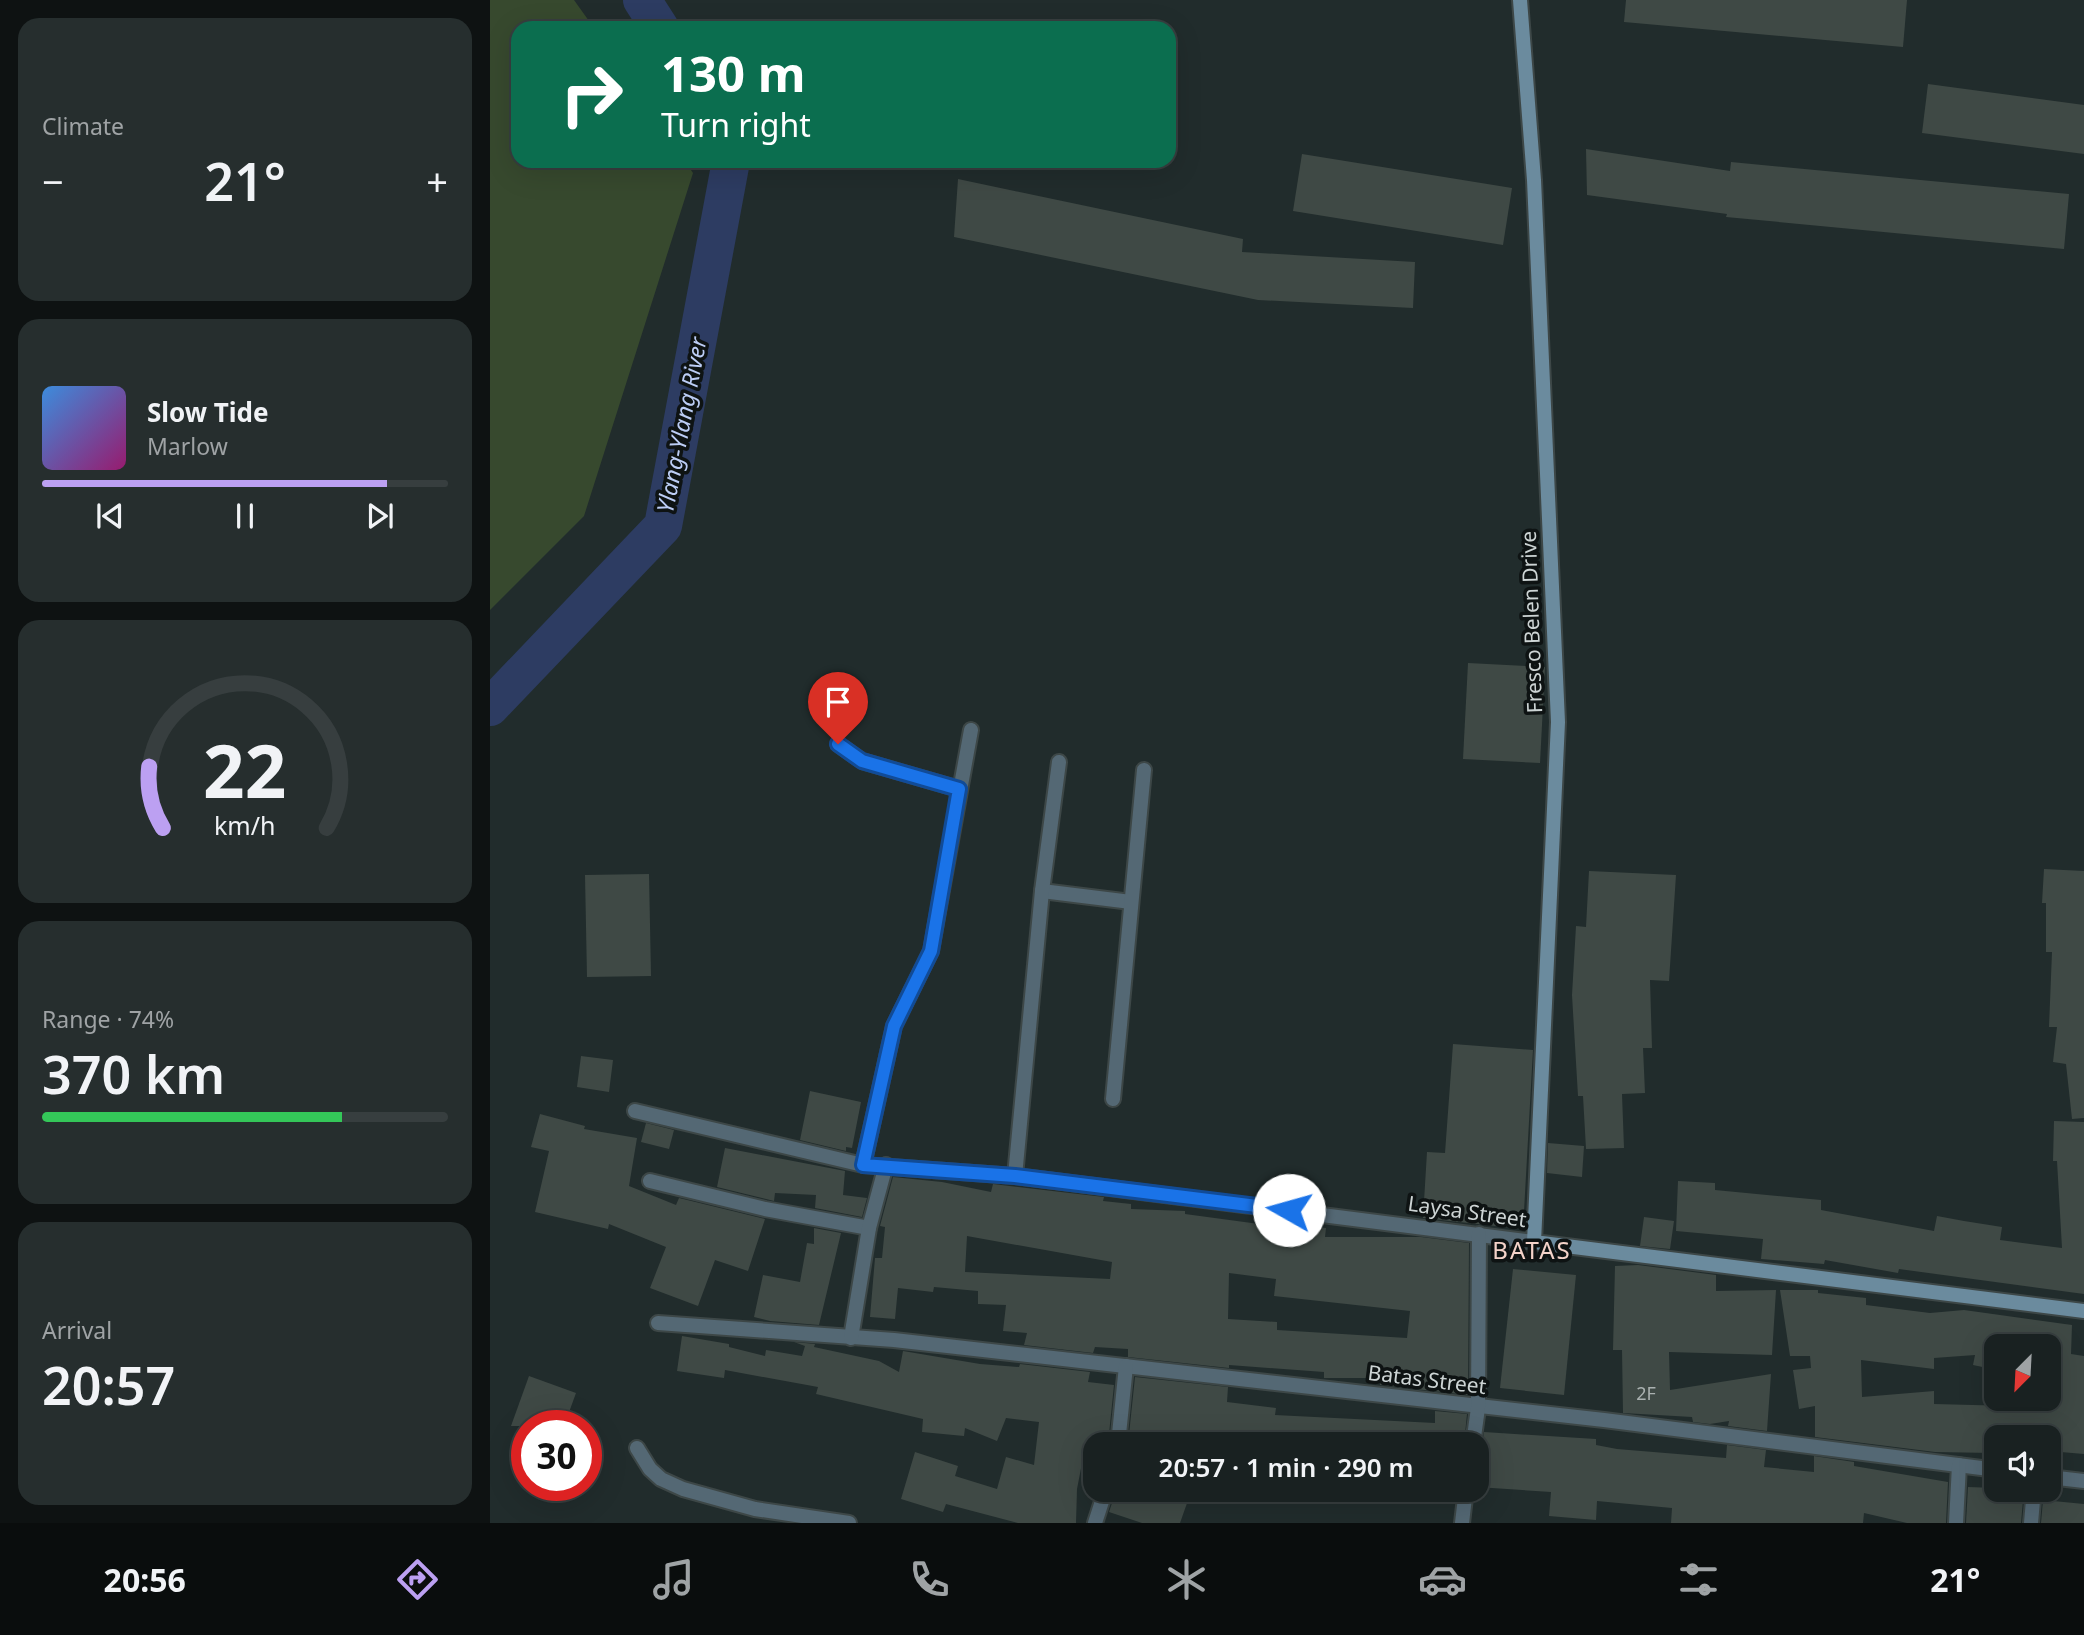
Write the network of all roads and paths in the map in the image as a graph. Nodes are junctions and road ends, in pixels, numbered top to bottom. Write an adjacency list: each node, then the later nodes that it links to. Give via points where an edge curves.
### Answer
1 (1520, 0): 17 (street, Fresco Belen Drive, via 1534,180 1558,722)
2 (971, 730): 6 (street)
3 (838, 744): 6 (street, via 862,761)
4 (1059, 762): 7 (street)
5 (1144, 769): 8 (street)
6 (959, 789): 11 (street, via 931,951 894,1026)
7 (1042, 891): 8 (street); 13 (street)
8 (1131, 901): 9 (street)
9 (1113, 1099)
10 (635, 1111): 11 (street, Laysa Street)
11 (863, 1165): 12 (street, Laysa Street)
12 (886, 1165): 13 (street, Laysa Street); 15 (street)
13 (1015, 1176): 16 (street, Laysa Street)
14 (650, 1181): 15 (street)
15 (869, 1228): 20 (street)
16 (1479, 1234): 17 (street, Laysa Street); 22 (street)
17 (1534, 1242): 18 (street, Laysa Street)
18 (2084, 1311)
19 (659, 1323): 20 (street, Batas Street)
20 (850, 1338): 21 (street, Batas Street)
21 (1126, 1366): 22 (street, Batas Street); 23 (street)
22 (1478, 1408): 24 (street); 26 (street, Batas Street)
23 (1119, 1432)
24 (1475, 1432)
25 (637, 1448): 33 (street, via 661,1479 683,1489 755,1509)
26 (1959, 1465): 27 (street, Batas Street); 36 (street)
27 (1984, 1468)
28 (2061, 1478): 29 (street)
29 (2084, 1481)
30 (1102, 1502): 34 (street)
31 (1464, 1502): 35 (street)
32 (2033, 1502): 37 (street)
33 (849, 1523)
34 (1096, 1523)
35 (1462, 1523)
36 (1956, 1523)
37 (2031, 1523)

